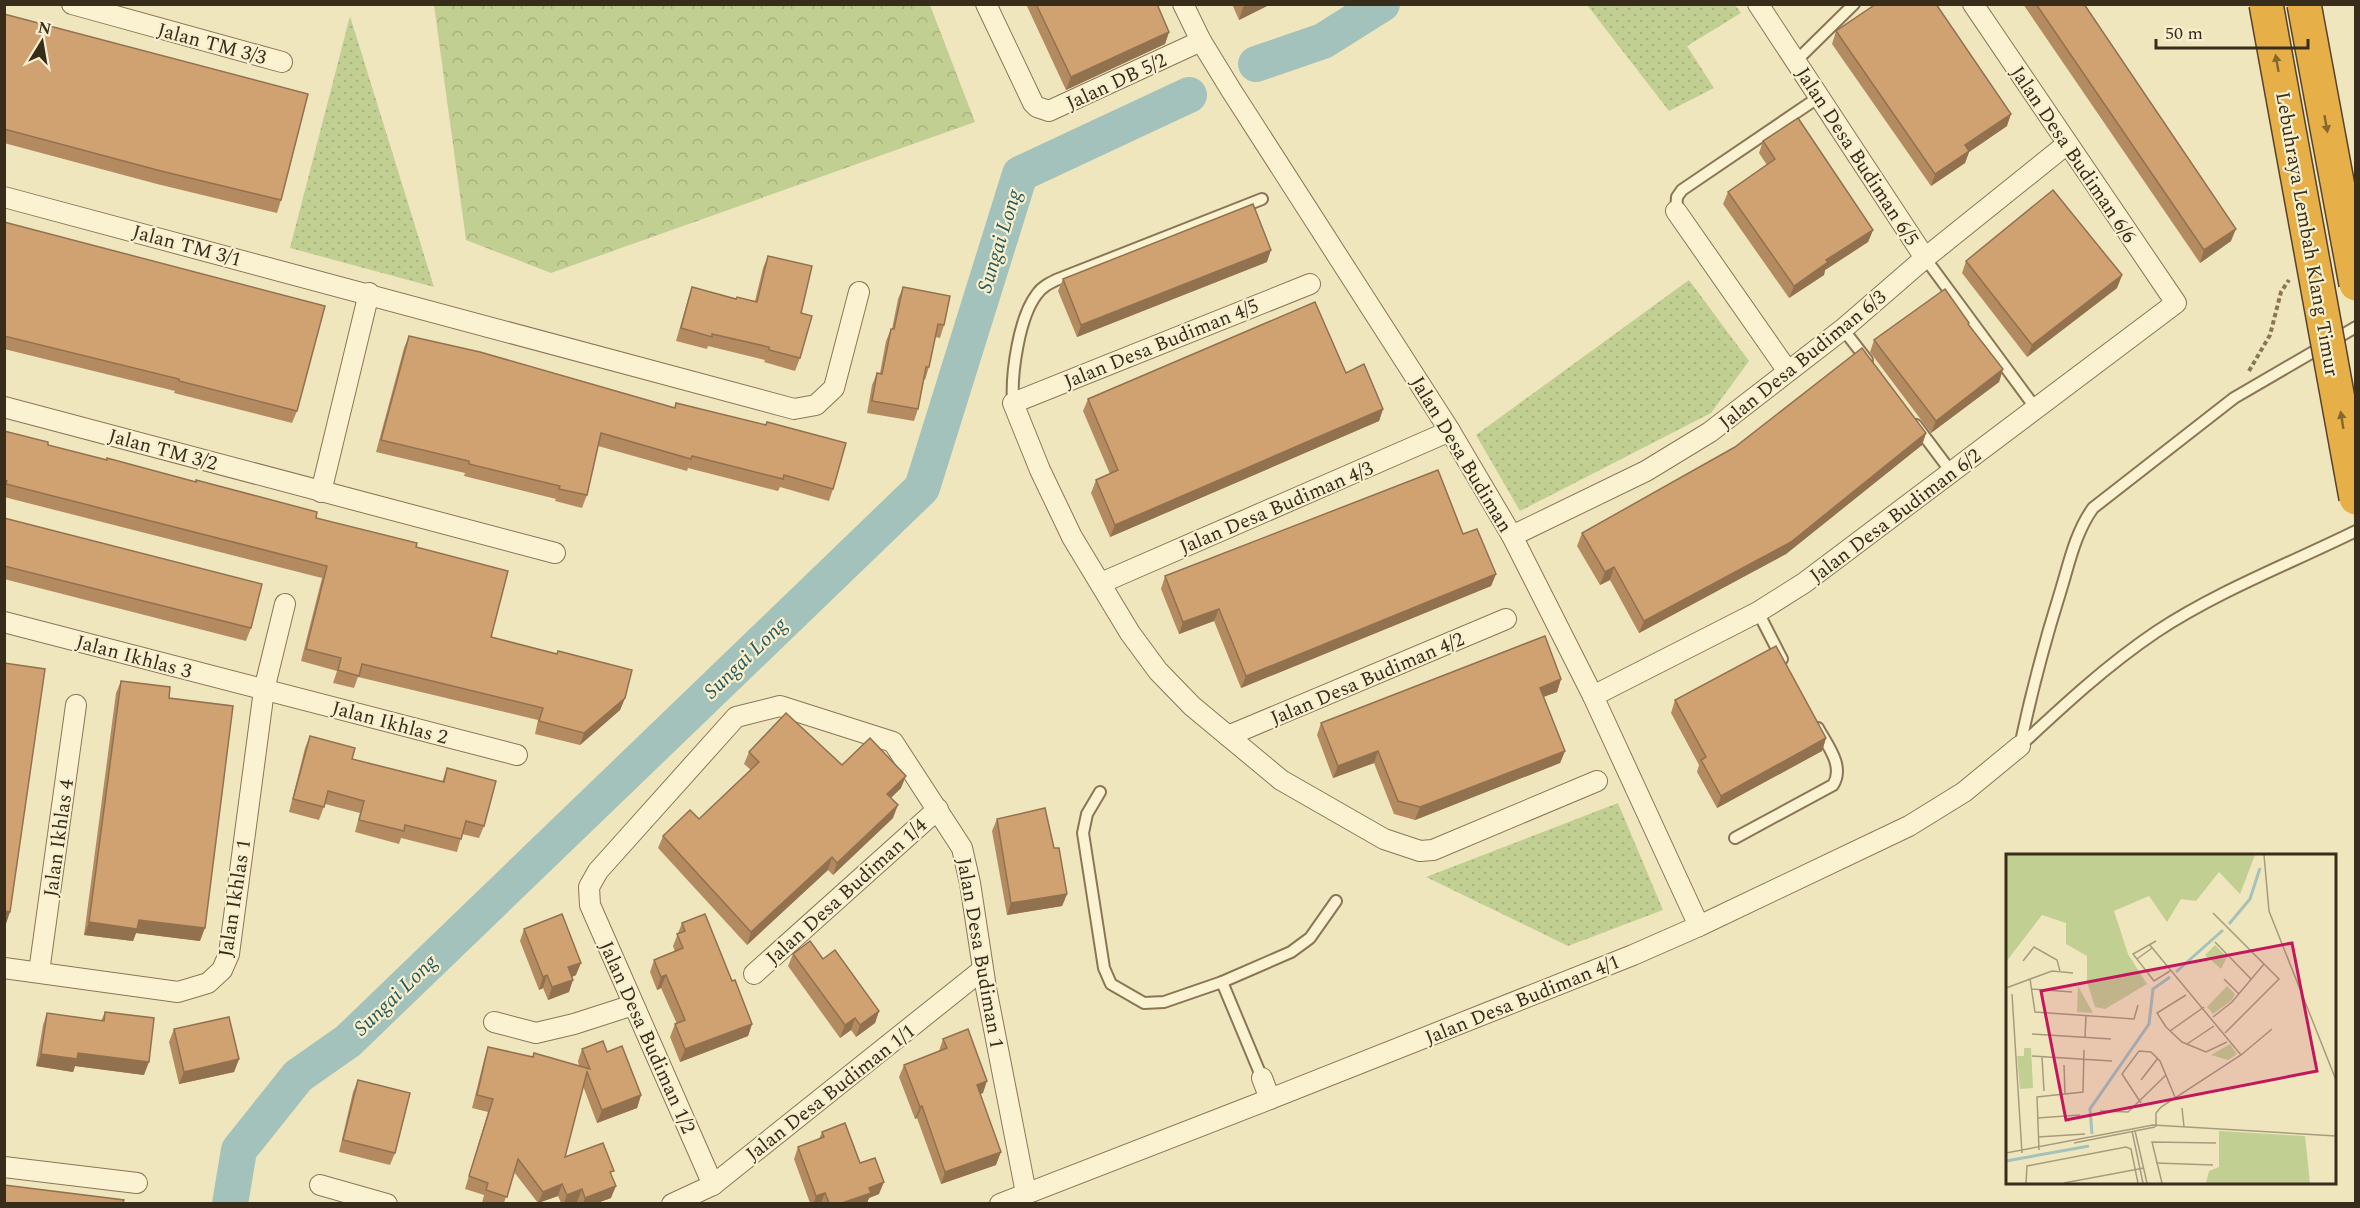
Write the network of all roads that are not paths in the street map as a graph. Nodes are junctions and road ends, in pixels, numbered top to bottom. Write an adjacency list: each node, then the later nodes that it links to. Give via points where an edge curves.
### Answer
1 (72, 4): 11 (street, Jalan TM 3/3)
2 (986, 4): 9 (street, Jalan DB 5/2, via 1033,103 1049,111)
3 (1182, 4): 9 (street, Jalan Desa Budiman)
4 (1758, 4): 10 (street)
5 (1854, 4): 10 (lane, Jalan Desa Budiman 6/5)
6 (1973, 4): 13 (street, Jalan Desa Budiman 6/6)
7 (2266, 4): 34 (highway, Lebuhraya Lembah Klang Timur, one-way to 7, bridge)
8 (2304, 4): 19 (highway, Lebuhraya Lembah Klang Timur, one-way to 19, bridge)
9 (1201, 41): 31 (street, Jalan Desa Budiman)
10 (1796, 61): 12 (street, Jalan Desa Budiman 6/5)
11 (282, 62)
12 (1820, 97): 16 (lane, via 1682,190); 17 (street, Jalan Desa Budiman 6/5)
13 (2067, 144): 17 (street, Jalan Desa Budiman 6/3); 22 (street, Jalan Desa Budiman 6/6)
14 (4, 197): 21 (street, Jalan TM 3/1)
15 (1262, 199): 27 (lane, via 1041,289 1029,307 1014,362)
16 (1676, 211): 25 (street)
17 (1926, 258): 24 (street, Jalan Desa Budiman 6/3); 29 (lane)
18 (1310, 284): 27 (street, Jalan Desa Budiman 4/5)
19 (2355, 284)
20 (859, 292): 21 (street, Jalan TM 3/1, via 834,388 816,405 794,409)
21 (369, 293): 33 (street)
22 (2176, 303): 29 (street, Jalan Desa Budiman 6/2)
23 (2355, 327): 49 (lane, via 2234,398 2093,508 2081,524 2035,675)
24 (1843, 329): 25 (street, Jalan Desa Budiman 6/3); 26 (lane)
25 (1787, 370): 36 (street, Jalan Desa Budiman 6/3, via 1683,450)
26 (1877, 374)
27 (1013, 402): 38 (street, via 1072,537)
28 (4, 407): 33 (street, Jalan TM 3/2)
29 (2037, 410): 32 (street, Jalan Desa Budiman 6/2)
30 (1911, 419): 32 (lane)
31 (1450, 431): 36 (street, Jalan Desa Budiman); 38 (street, Jalan Desa Budiman 4/3)
32 (1952, 473): 40 (street, Jalan Desa Budiman 6/2, via 1814,576)
33 (321, 492): 37 (street, Jalan TM 3/2)
34 (2355, 498)
35 (2355, 531): 49 (lane, via 2214,599 2158,631 2084,686)
36 (1512, 536): 45 (street, Jalan Desa Budiman)
37 (555, 553)
38 (1101, 583): 48 (street, via 1158,671)
39 (285, 604): 44 (street, Jalan Ikhlas 1)
40 (1758, 612): 43 (lane); 45 (street, Jalan Desa Budiman 6/2)
41 (1506, 619): 48 (street, Jalan Desa Budiman 4/2)
42 (4, 622): 44 (street, Jalan Ikhlas 3)
43 (1790, 673)
44 (264, 690): 50 (street, Jalan Ikhlas 2); 60 (street, Jalan Ikhlas 1, via 229,954 222,969 208,982 178,992)
45 (1593, 696): 57 (street, Jalan Desa Budiman)
46 (76, 705): 60 (street, Jalan Ikhlas 4)
47 (1810, 713): 54 (lane, via 1836,764 1833,785)
48 (1228, 736): 51 (street, via 1281,780 1384,839 1420,851 1440,848)
49 (2020, 746): 57 (street, Jalan Desa Budiman 4/1, via 1964,792 1909,826)
50 (517, 755)
51 (1598, 781)
52 (1100, 792): 62 (lane, via 1087,814 1083,833 1104,968 1111,984 1144,1003 1154,1004)
53 (938, 809): 55 (street, Jalan Desa Budiman 1, via 893,742 780,706 736,717 598,871); 59 (street, Jalan Desa Budiman 1, via 956,836 966,861); 61 (street, Jalan Desa Budiman 1/4)
54 (1735, 838)
55 (589, 887): 63 (street, Jalan Desa Budiman 1/2, via 590,905)
56 (1336, 901): 62 (lane, via 1310,938 1291,952)
57 (1699, 926): 66 (street, Jalan Desa Budiman 4/1)
58 (4, 968): 60 (street, Jalan Ikhlas 1)
59 (982, 970): 70 (street, Jalan Desa Budiman 1/1); 71 (street, Jalan Desa Budiman 1)
60 (39, 972)
61 (754, 974)
62 (1222, 982): 65 (lane)
63 (633, 1005): 64 (street, via 536,1033); 70 (street, Jalan Desa Budiman 1/2)
64 (494, 1022)
65 (1262, 1078): 66 (street)
66 (1270, 1099): 71 (street, Jalan Desa Budiman 4/1)
67 (4, 1167): 68 (street)
68 (137, 1183)
69 (320, 1185): 72 (street)
70 (713, 1185): 73 (street, Jalan Desa Budiman 1/1)
71 (1026, 1193): 74 (street, Jalan Desa Budiman 4/1)
72 (387, 1203)
73 (672, 1203)
74 (1000, 1203)

